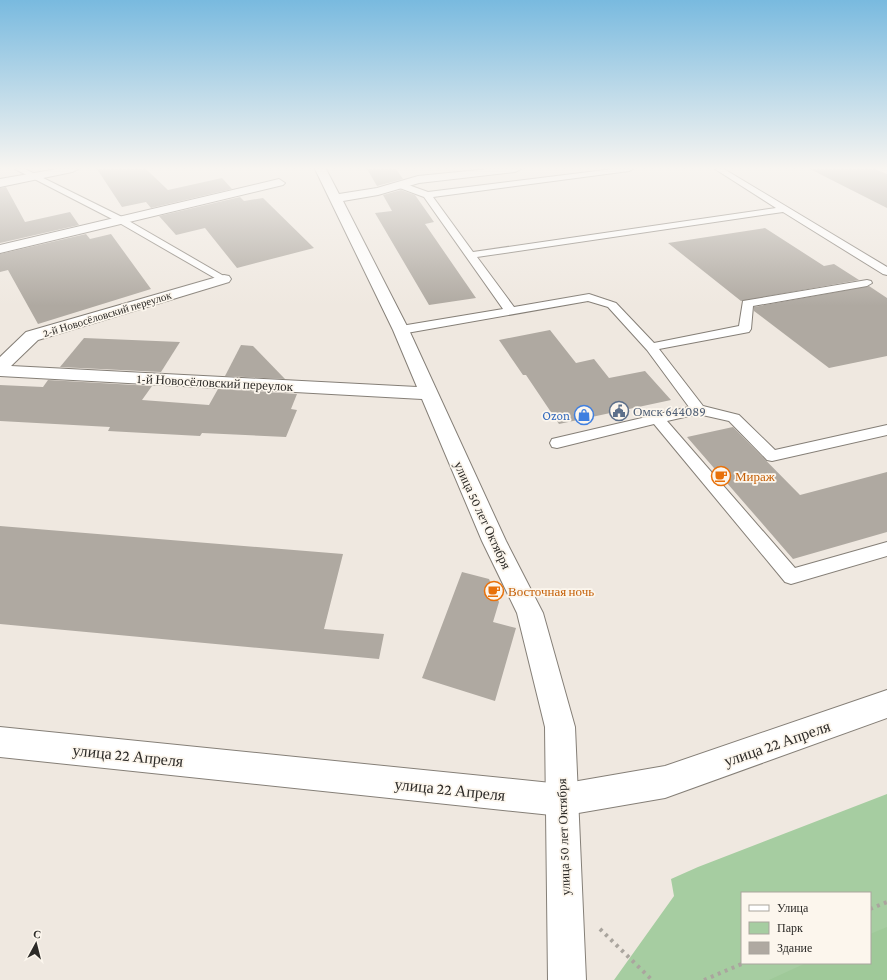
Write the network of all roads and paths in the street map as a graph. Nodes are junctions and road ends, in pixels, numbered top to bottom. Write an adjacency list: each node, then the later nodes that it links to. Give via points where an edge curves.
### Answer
1 (111, 215): 7 (lane)
2 (139, 215): 7 (street)
3 (344, 215): 14 (street, улица 50 лет Октября)
4 (442, 215): 9 (lane)
5 (740, 215): 9 (lane)
6 (796, 215): 10 (lane)
7 (120, 219): 8 (street); 11 (lane)
8 (0, 249)
9 (471, 255): 13 (lane)
10 (887, 272)
11 (224, 279): 16 (street, 2-й Новосёловский переулок, via 32,336)
12 (867, 283): 15 (lane, via 747,303 745,329)
13 (511, 311): 14 (lane); 15 (lane, via 589,297 612,305)
14 (401, 330): 18 (street, улица 50 лет Октября)
15 (651, 347): 19 (lane)
16 (0, 367)
17 (0, 371): 18 (street, 1-й Новосёловский переулок)
18 (430, 394): 26 (street, улица 50 лет Октября, via 494,541 530,613 560,727)
19 (698, 409): 20 (lane); 21 (lane, via 734,418 772,456)
20 (657, 419): 22 (lane); 23 (lane, via 791,577)
21 (887, 430)
22 (557, 443)
23 (887, 549)
24 (887, 704): 26 (street, улица 22 Апреля, via 665,782)
25 (0, 742): 26 (street, улица 22 Апреля)
26 (561, 800): 27 (street, улица 50 лет Октября)
27 (564, 893): 31 (street, улица 50 лет Октября); 32 (path)
28 (887, 902): 29 (path)
29 (871, 909)
30 (742, 964): 33 (path)
31 (567, 980)
32 (652, 980)
33 (704, 980)

